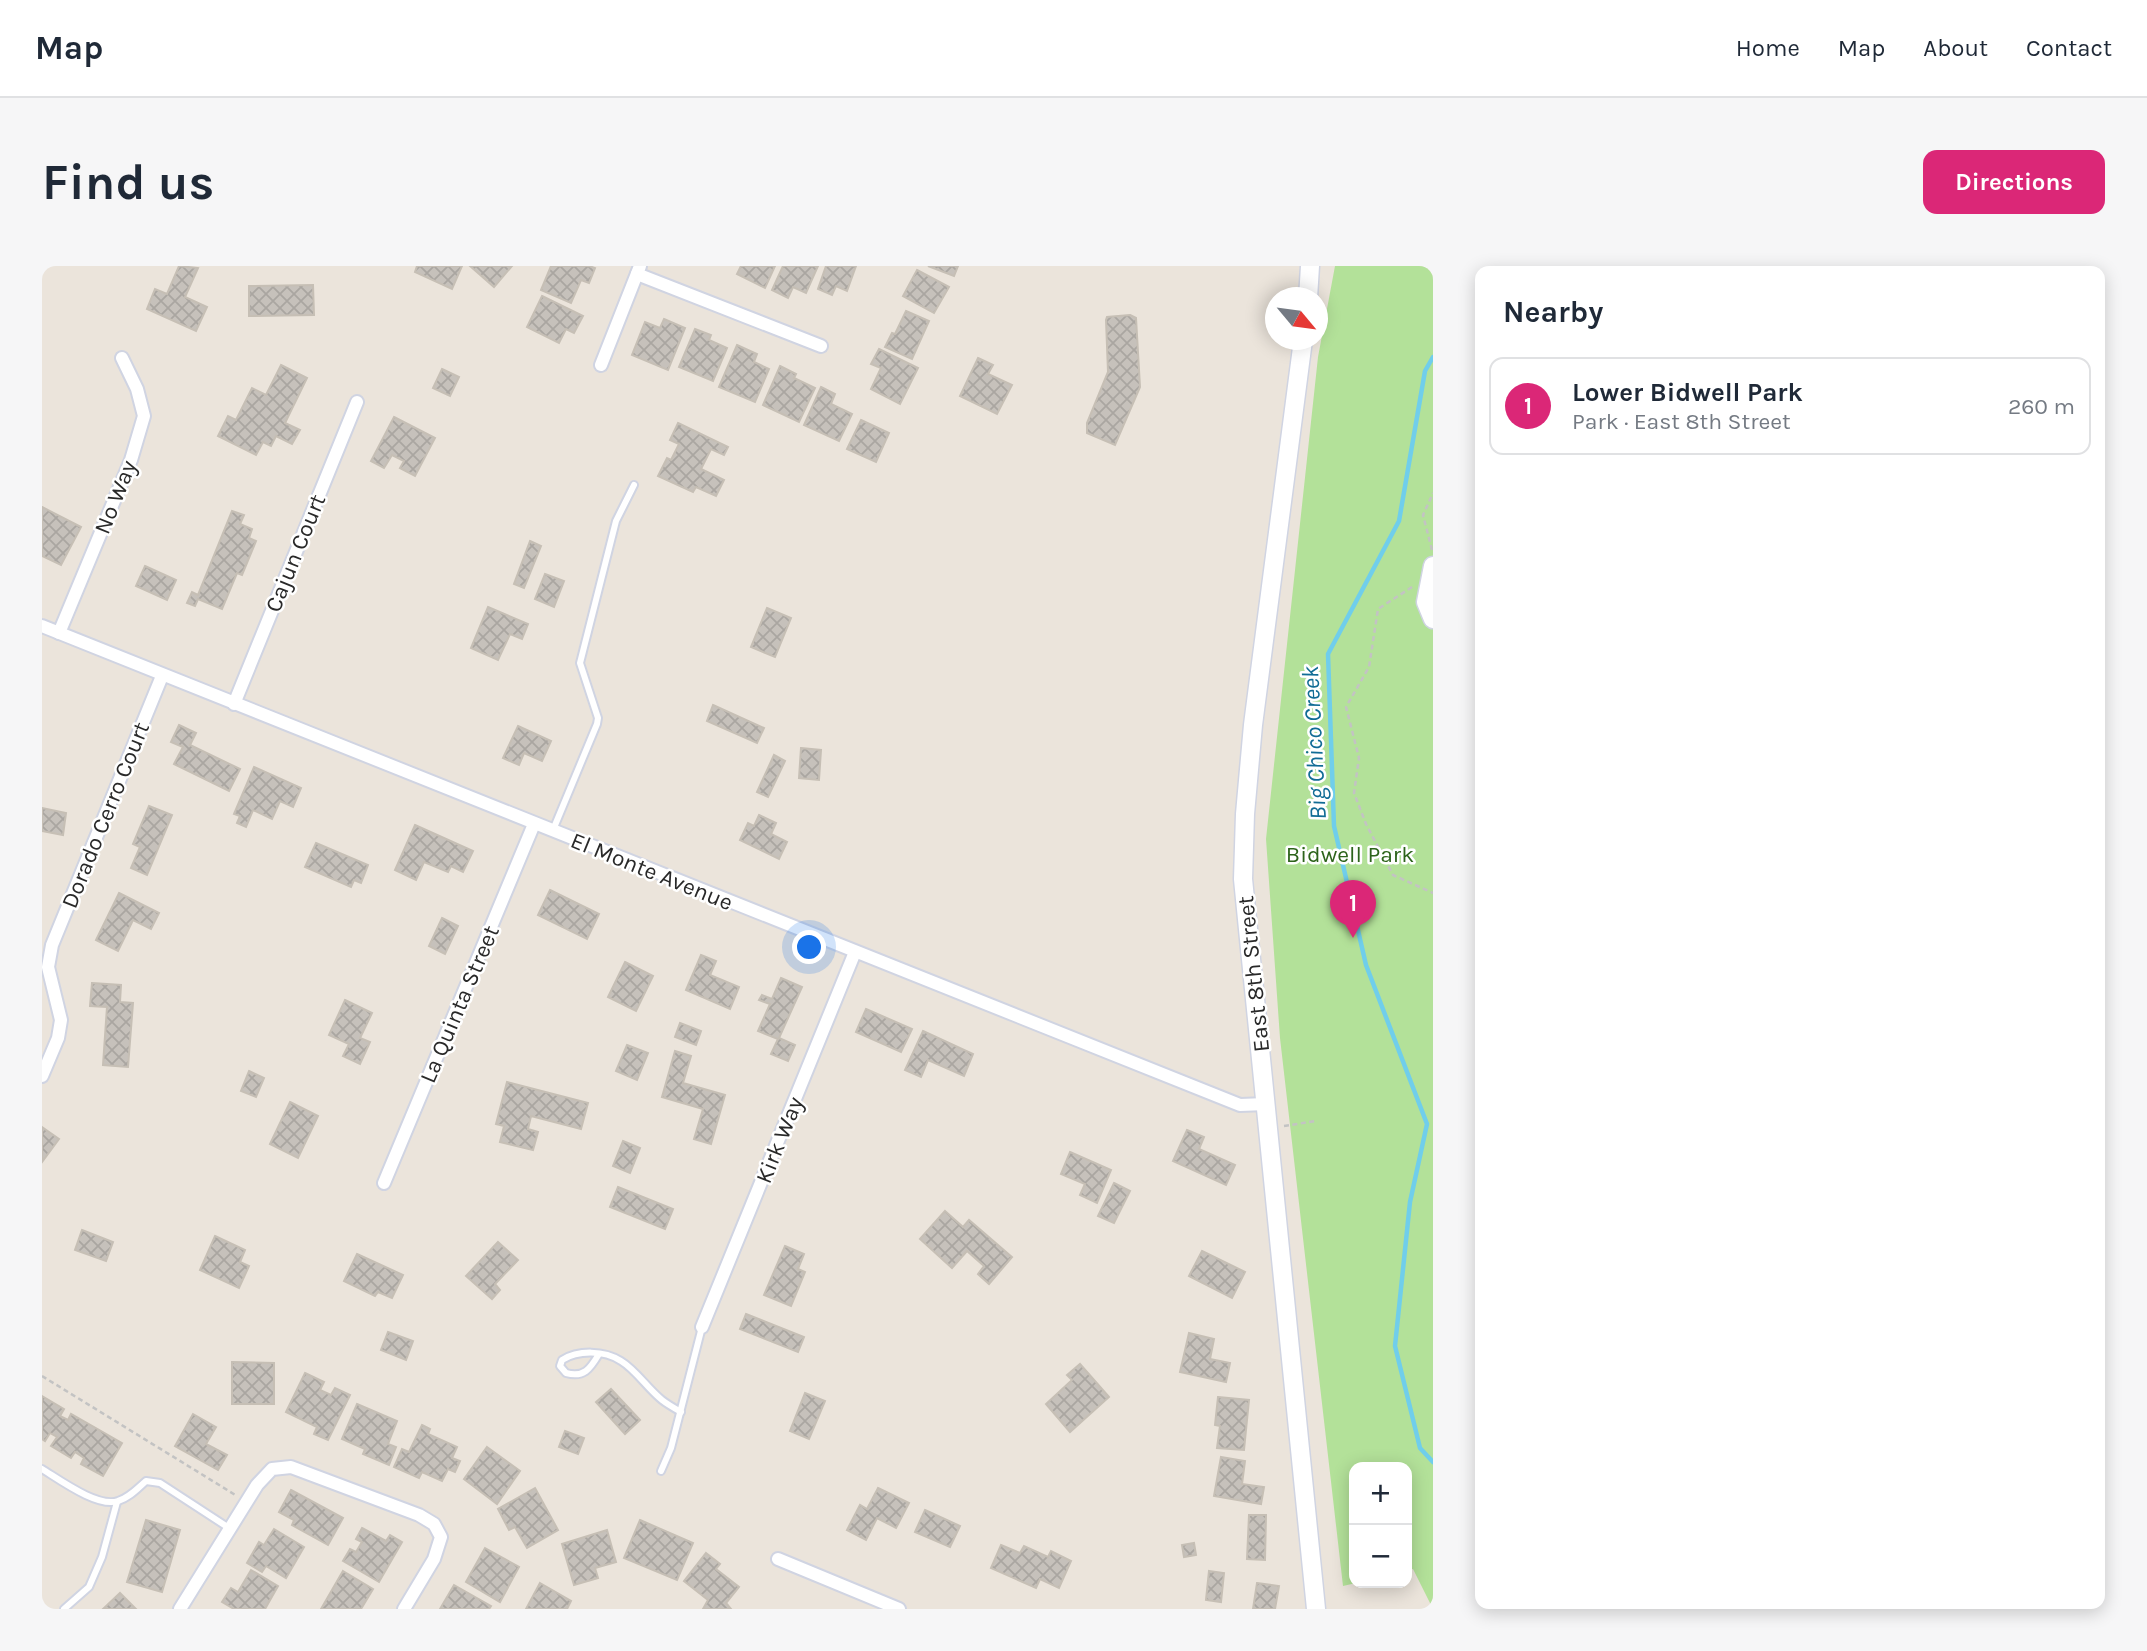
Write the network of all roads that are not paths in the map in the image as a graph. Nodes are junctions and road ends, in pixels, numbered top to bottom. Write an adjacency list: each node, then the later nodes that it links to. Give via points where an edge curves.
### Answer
1 (1310, 266): 3 (street)
2 (639, 270): 4 (street); 7 (street)
3 (1309, 287)
4 (821, 346)
5 (1302, 350): 20 (street, East 8th Street, via 1245,814 1243,879)
6 (122, 358): 13 (street, No Way, via 144,416 131,460)
7 (601, 365)
8 (357, 402): 15 (street, Cajun Court)
9 (634, 485): 17 (lane, via 616,521 580,663 597,724)
10 (1433, 566): 11 (street, via 1426,601)
11 (1433, 619)
12 (42, 626): 13 (street, El Monte Avenue)
13 (59, 633): 14 (street, El Monte Avenue)
14 (162, 676): 15 (street, El Monte Avenue); 19 (street, Dorado Cerro Court, via 52,945 48,967 61,1020)
15 (233, 704): 16 (street, El Monte Avenue)
16 (534, 824): 17 (street, El Monte Avenue); 21 (street, La Quinta Street)
17 (552, 831): 18 (street, El Monte Avenue)
18 (855, 952): 20 (street, El Monte Avenue, via 1240,1105); 22 (street, Kirk Way)
19 (42, 1076)
20 (1266, 1104): 34 (street, East 8th Street)
21 (384, 1183)
22 (702, 1327): 24 (lane)
23 (599, 1354): 23 (lane, via 571,1354 560,1366 566,1373 578,1375 590,1370); 24 (lane, via 623,1362)
24 (681, 1412): 26 (lane)
25 (42, 1469): 27 (lane, via 87,1495)
26 (661, 1471)
27 (117, 1502): 28 (lane, via 146,1481 160,1483); 30 (lane, via 89,1587)
28 (229, 1528): 31 (street); 32 (street, via 272,1469 291,1467 419,1515 434,1524 441,1538 435,1559)
29 (778, 1559): 33 (street)
30 (64, 1609)
31 (180, 1609)
32 (404, 1609)
33 (899, 1609)
34 (1316, 1609)

